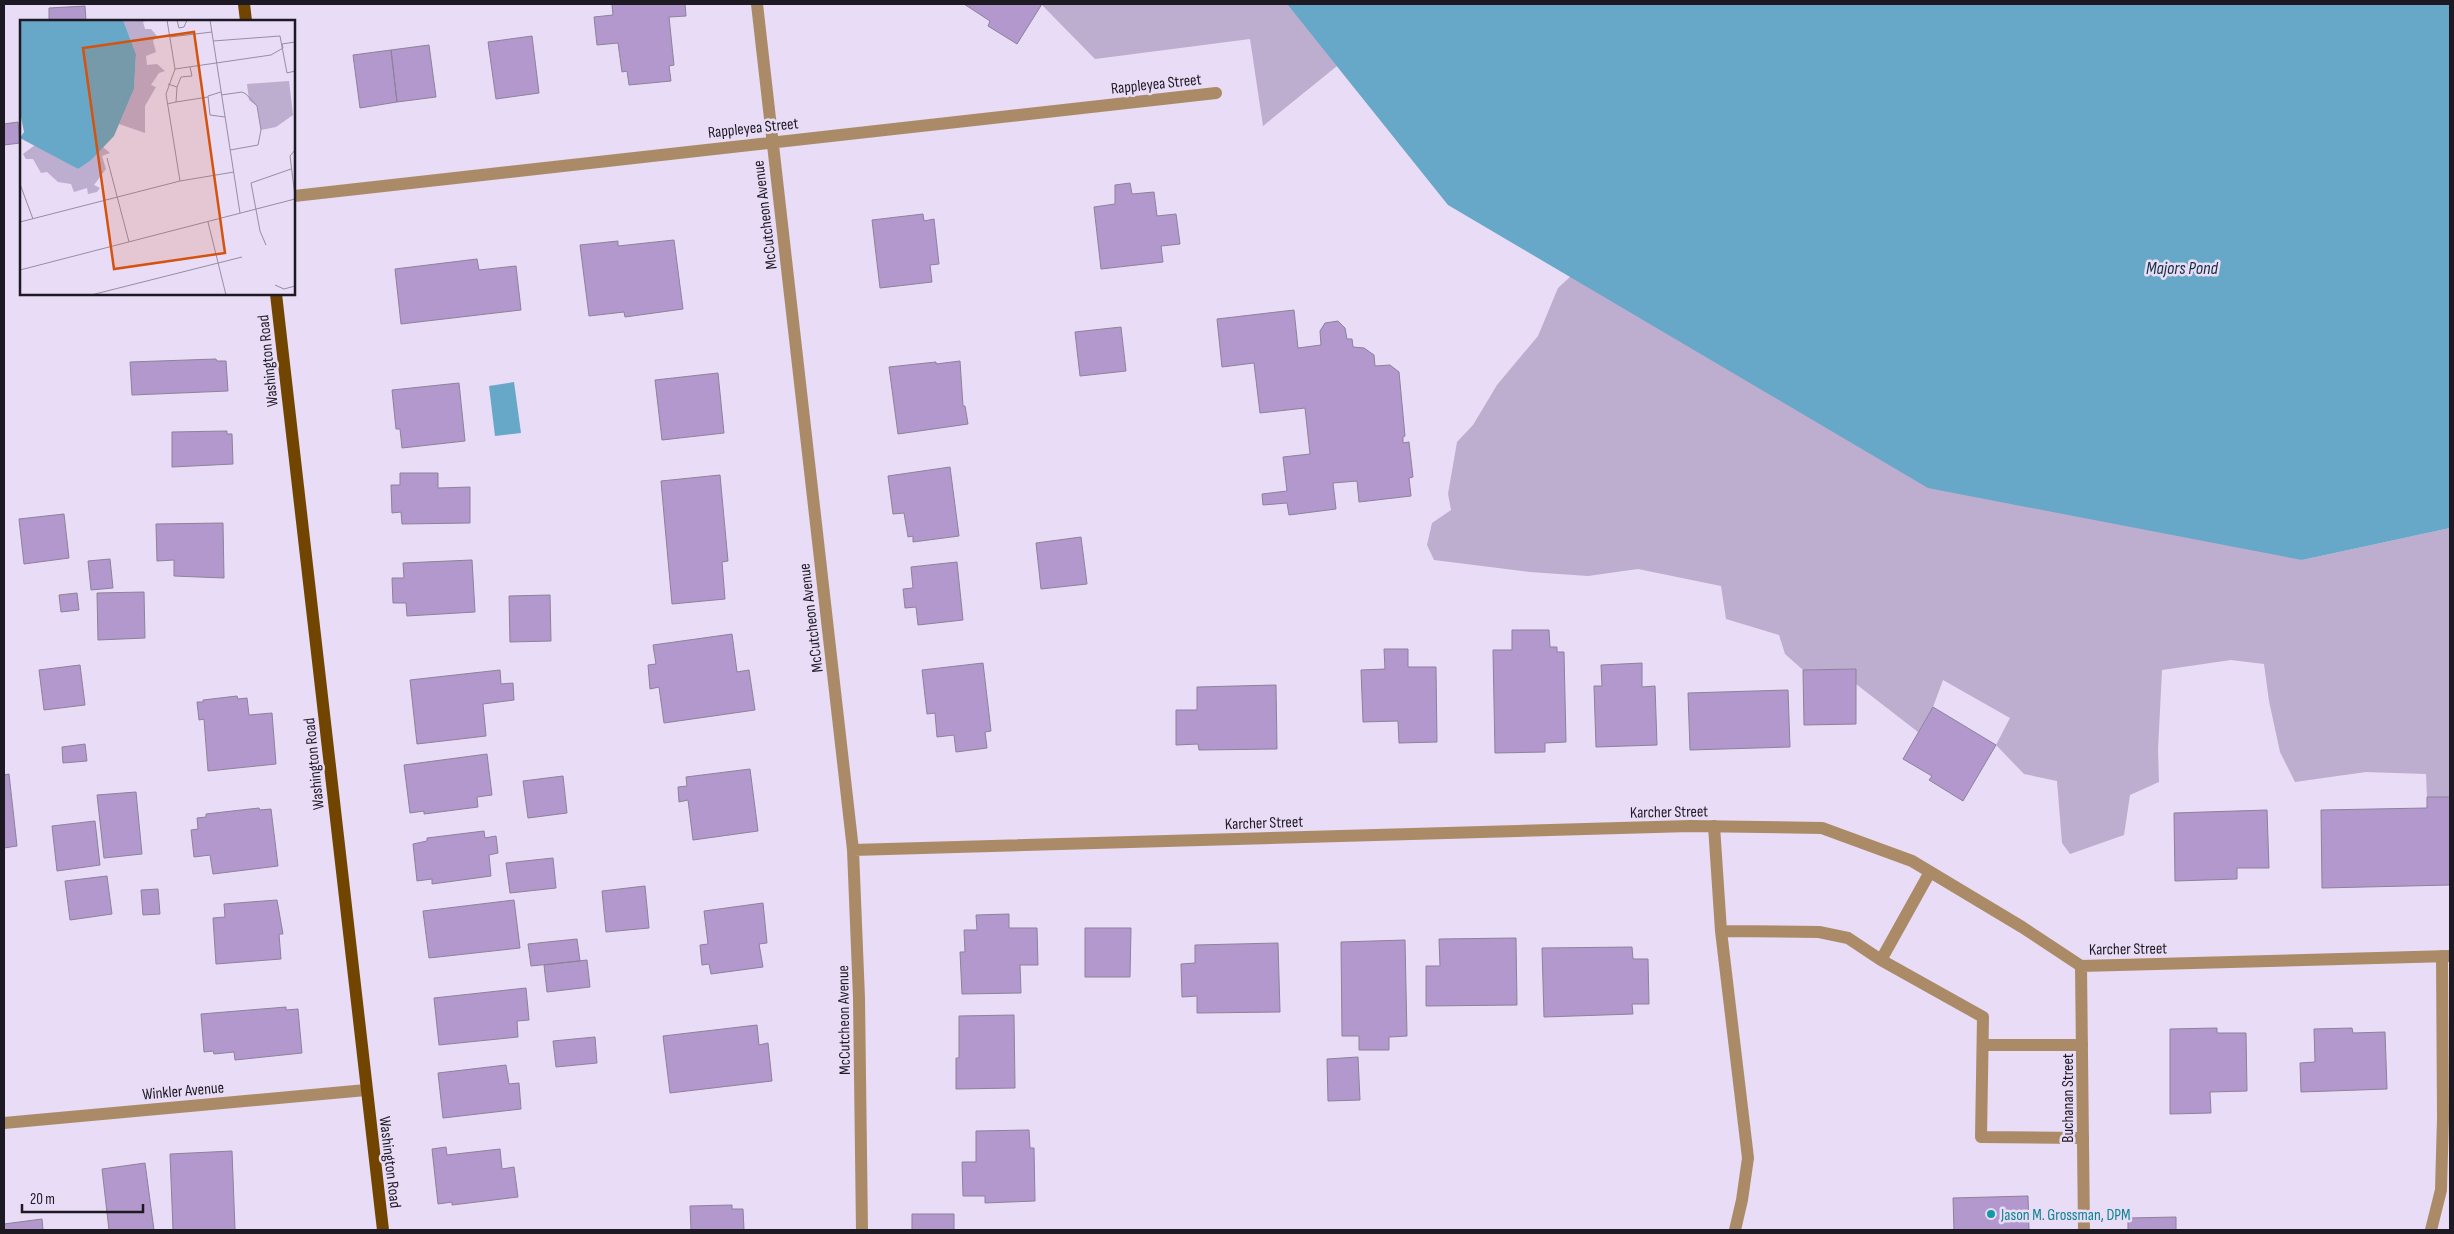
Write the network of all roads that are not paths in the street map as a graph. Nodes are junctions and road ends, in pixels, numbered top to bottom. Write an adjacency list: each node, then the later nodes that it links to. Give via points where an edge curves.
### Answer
1 (244, 4): 3 (main road)
2 (757, 4): 5 (street, McCutcheon Avenue)
3 (246, 20)
4 (1216, 93): 5 (street, Rappleyea Street)
5 (771, 141): 6 (street, Rappleyea Street); 9 (street, McCutcheon Avenue)
6 (295, 196)
7 (276, 295): 17 (main road, Washington Road)
8 (1714, 826): 9 (street, Karcher Street); 10 (street, Karcher Street, via 1822,828 1912,861); 11 (street)
9 (853, 850): 21 (street, McCutcheon Avenue)
10 (1930, 872): 13 (street); 14 (street, Karcher Street)
11 (1720, 932): 13 (street, via 1819,932 1848,938); 22 (street, via 1748,1158)
12 (2446, 956): 14 (street, Karcher Street); 24 (street, via 2441,1190)
13 (1881, 960): 16 (street, via 1983,1017)
14 (2081, 966): 15 (street, Buchanan Street)
15 (2082, 1045): 16 (street); 19 (street, Buchanan Street)
16 (1983, 1046): 19 (street, via 1981,1136)
17 (366, 1090): 18 (street, Winkler Avenue); 20 (main road, Washington Road)
18 (4, 1123)
19 (2083, 1138): 23 (street, Buchanan Street)
20 (384, 1230)
21 (862, 1230)
22 (1735, 1230)
23 (2084, 1230)
24 (2431, 1230)

